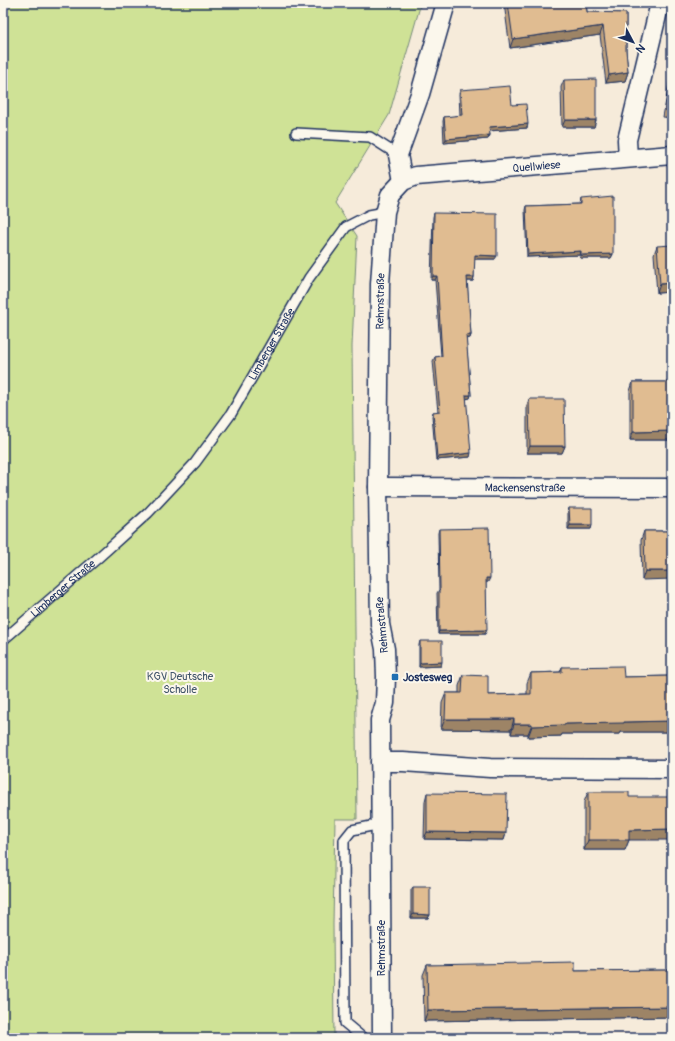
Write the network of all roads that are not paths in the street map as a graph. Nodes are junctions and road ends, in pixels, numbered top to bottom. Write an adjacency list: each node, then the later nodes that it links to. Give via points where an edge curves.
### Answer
1 (446, 3): 4 (street, via 420,94)
2 (660, 3): 6 (street, via 627,140)
3 (296, 133): 4 (lane, via 370,137)
4 (398, 155): 7 (street)
5 (672, 155): 6 (street, Quellwiese)
6 (628, 158): 7 (street, Quellwiese, via 416,176)
7 (403, 181): 8 (street, via 390,195)
8 (385, 212): 9 (street, Rehmstraße, via 380,284); 11 (lane, Limberger Straße, via 369,215 346,228 309,278 231,414 195,463 148,513)
9 (378, 487): 10 (street, Mackensenstraße); 12 (street, Rehmstraße, via 380,624 385,649 386,677 385,703 380,720)
10 (672, 488)
11 (3, 640)
12 (380, 762): 13 (street, via 490,768); 14 (street, Rehmstraße)
13 (672, 769)
14 (381, 824): 15 (lane, via 352,830 344,840 345,1023); 16 (street, Rehmstraße)
15 (363, 1038)
16 (382, 1038)

